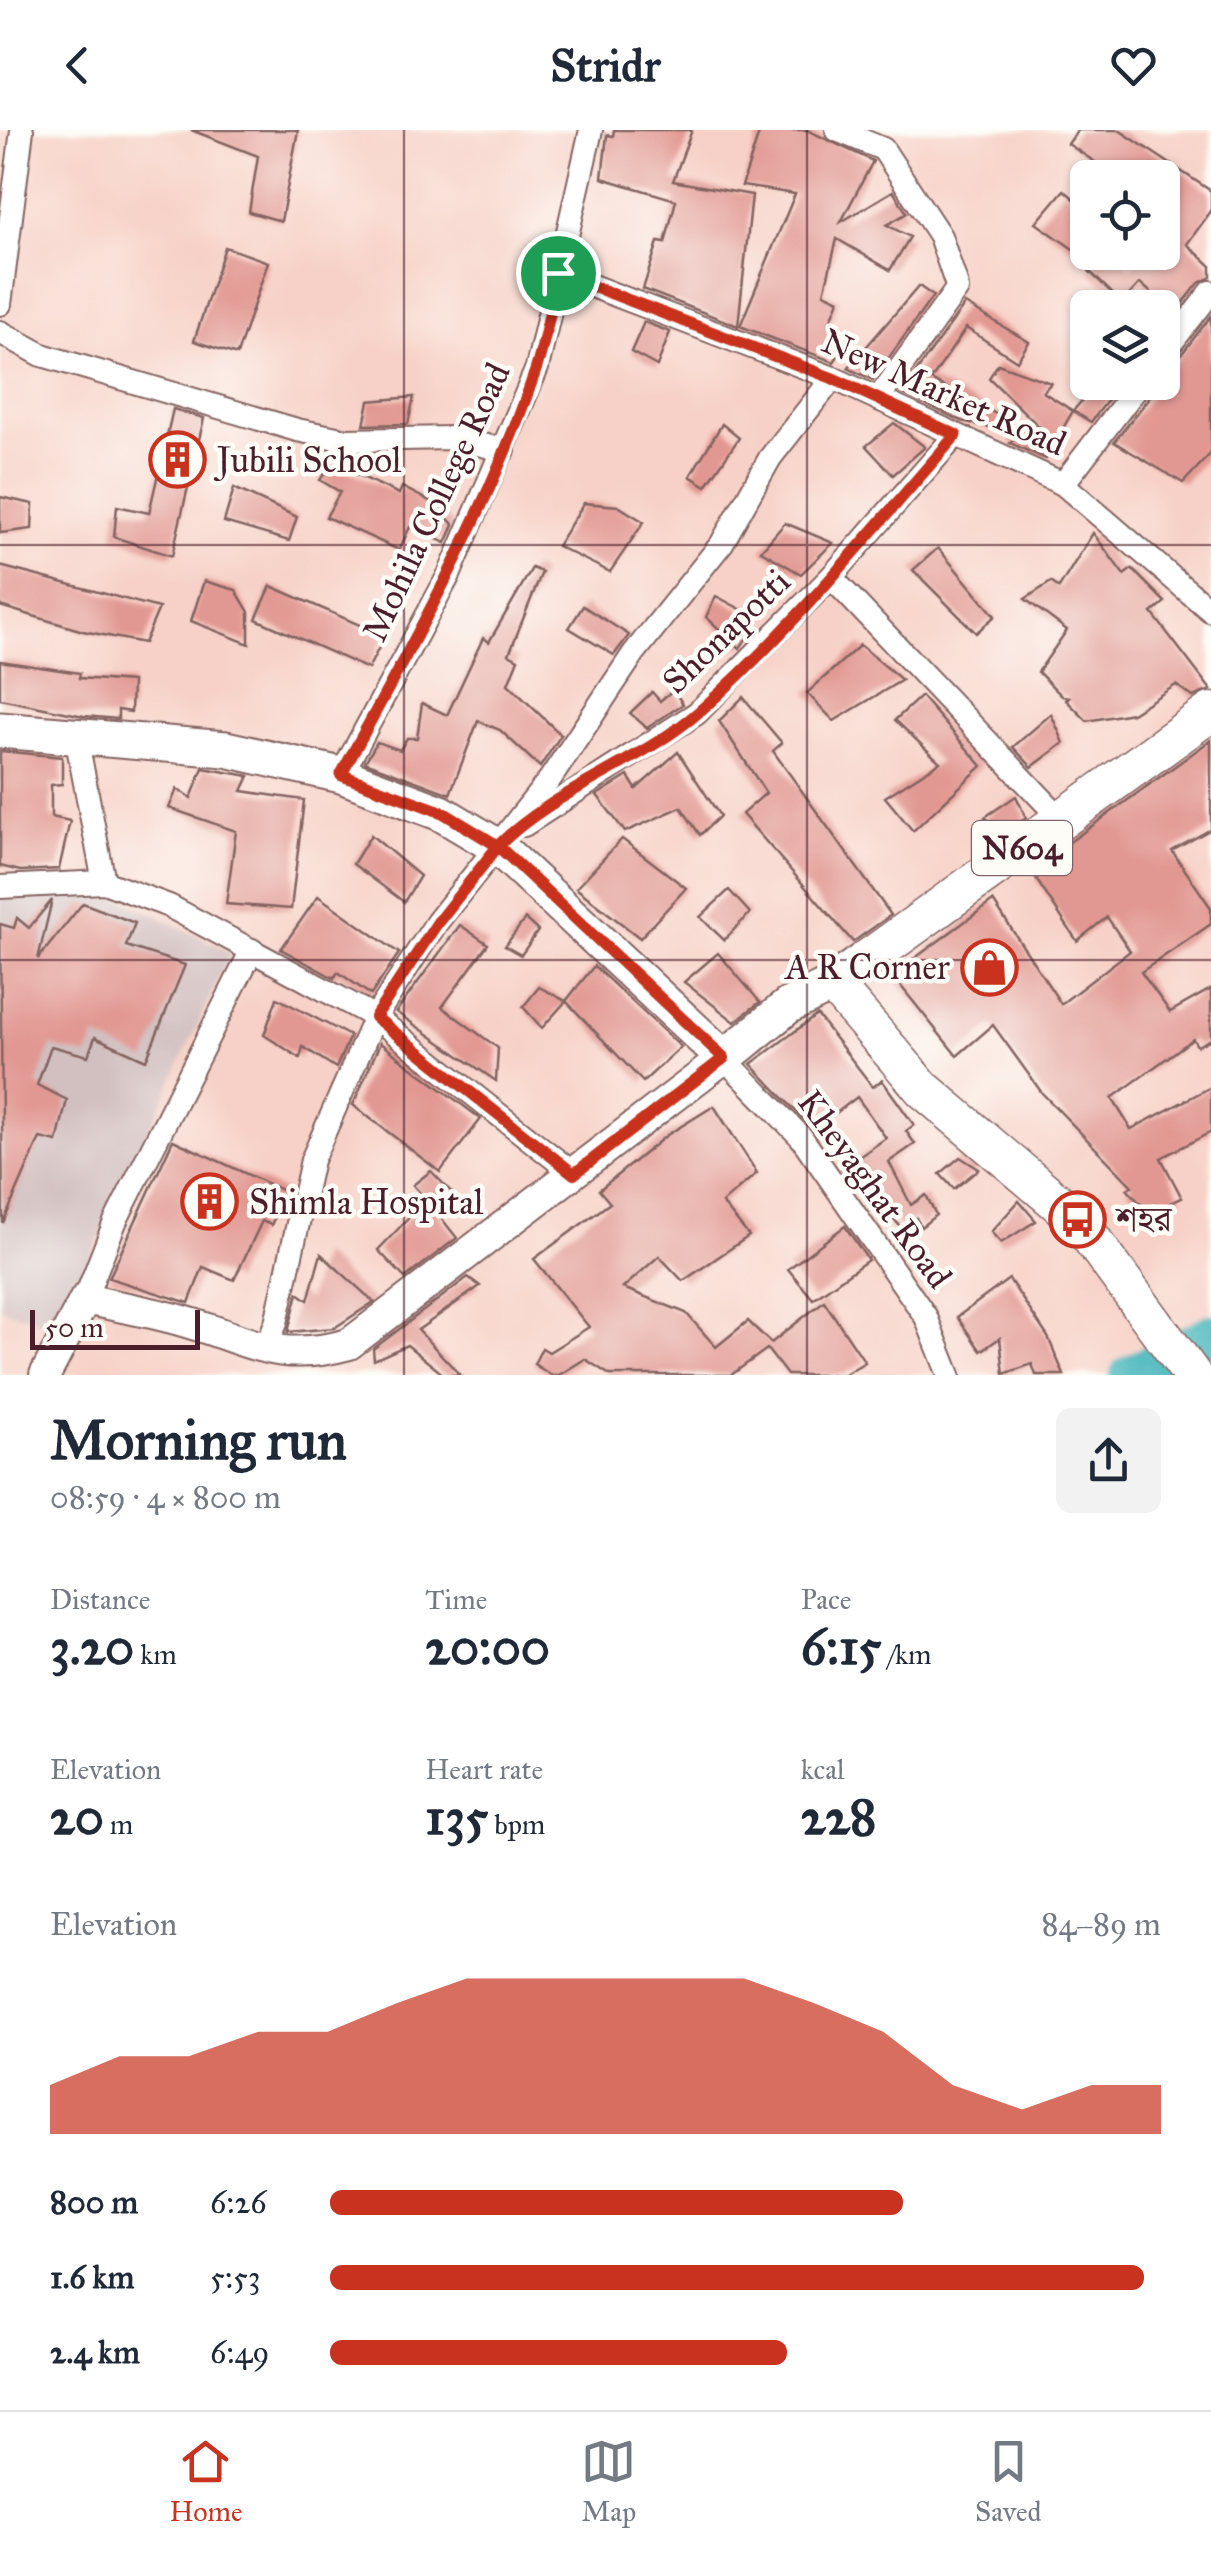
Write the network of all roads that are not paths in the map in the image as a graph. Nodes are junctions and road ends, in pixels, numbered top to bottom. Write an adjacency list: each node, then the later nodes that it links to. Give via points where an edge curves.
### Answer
1 (22, 130): 6 (street)
2 (591, 130): 4 (street, Mohila College Road)
3 (837, 130): 10 (street, via 884,149 940,236 956,283)
4 (558, 273): 9 (street, New Market Road); 13 (street, Mohila College Road, via 536,368)
5 (1211, 292): 7 (street)
6 (0, 302)
7 (1180, 331)
8 (0, 332): 13 (street, via 42,355 297,430 347,440 452,438)
9 (832, 378): 10 (street, New Market Road); 22 (street, Shonapotti, via 780,444 722,543 634,653)
10 (878, 399): 12 (street, New Market Road)
11 (1127, 400): 14 (street)
12 (956, 435): 14 (street, New Market Road); 15 (street, Shonapotti)
13 (504, 450): 20 (street, Mohila College Road, via 450,573)
14 (1063, 484): 16 (street, New Market Road)
15 (832, 577): 21 (street); 22 (street, Shonapotti, via 698,713)
16 (1211, 610)
17 (1211, 712): 21 (highway, N604)
18 (0, 730): 19 (main road)
19 (76, 736): 20 (main road, via 226,749); 23 (street)
20 (341, 775): 22 (main road)
21 (1061, 820): 26 (highway, N604)
22 (503, 841): 27 (street); 28 (main road)
23 (104, 882): 24 (street); 25 (street, via 170,906)
24 (0, 886)
25 (252, 950): 27 (street); 30 (street, via 115,1222)
26 (833, 984): 28 (main road, via 788,1006); 34 (highway, via 923,1089 1077,1219)
27 (375, 1017): 29 (street); 31 (street, via 312,1160)
28 (724, 1058): 29 (main road); 33 (street, Kheyaghat Road, via 801,1137 926,1317)
29 (574, 1174): 31 (main road, via 349,1344 307,1356)
30 (85, 1299): 31 (main road, via 176,1319); 32 (main road)
31 (265, 1349)
32 (44, 1375)
33 (950, 1375)
34 (1192, 1375)

